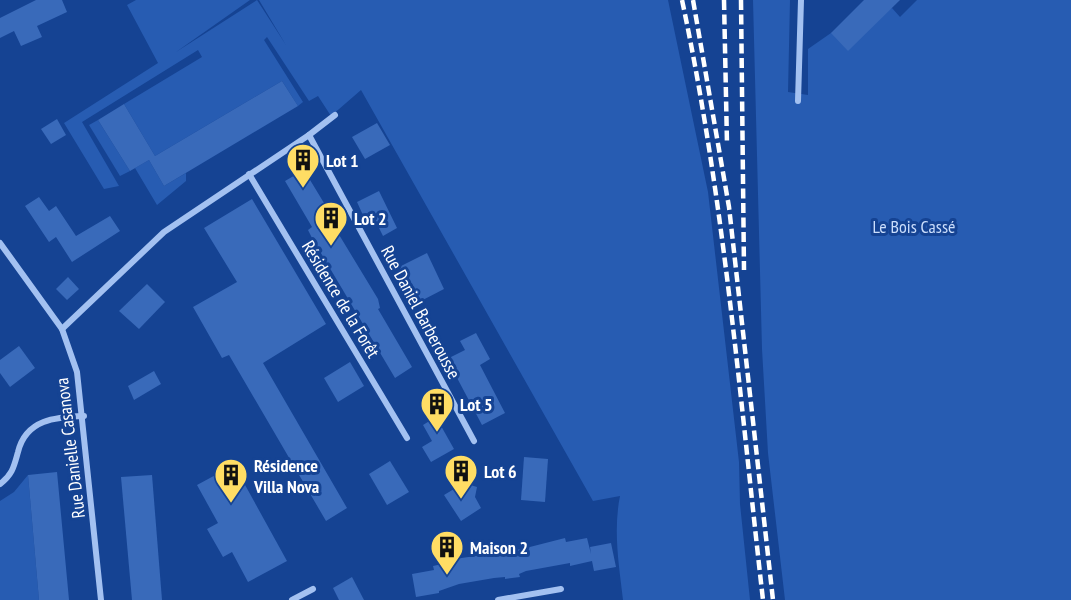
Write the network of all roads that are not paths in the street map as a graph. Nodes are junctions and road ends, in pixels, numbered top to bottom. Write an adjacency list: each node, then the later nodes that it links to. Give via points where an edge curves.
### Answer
1 (801, 0): 2 (street)
2 (798, 101)
3 (335, 115): 4 (street)
4 (309, 135): 5 (street); 10 (street, Rue Daniel Barberousse)
5 (249, 174): 7 (street, via 164,232); 9 (street, Résidence de la Forêt)
6 (0, 243): 7 (street, Rue Danielle Casanova)
7 (62, 329): 8 (street, Rue Danielle Casanova, via 77,372)
8 (84, 417): 11 (street, via 52,418 34,427 20,445 15,467); 14 (street, Rue Danielle Casanova)
9 (407, 438)
10 (474, 441)
11 (0, 484)
12 (313, 589): 15 (street)
13 (561, 589): 16 (street)
14 (101, 600)
15 (292, 600)
16 (498, 600)

